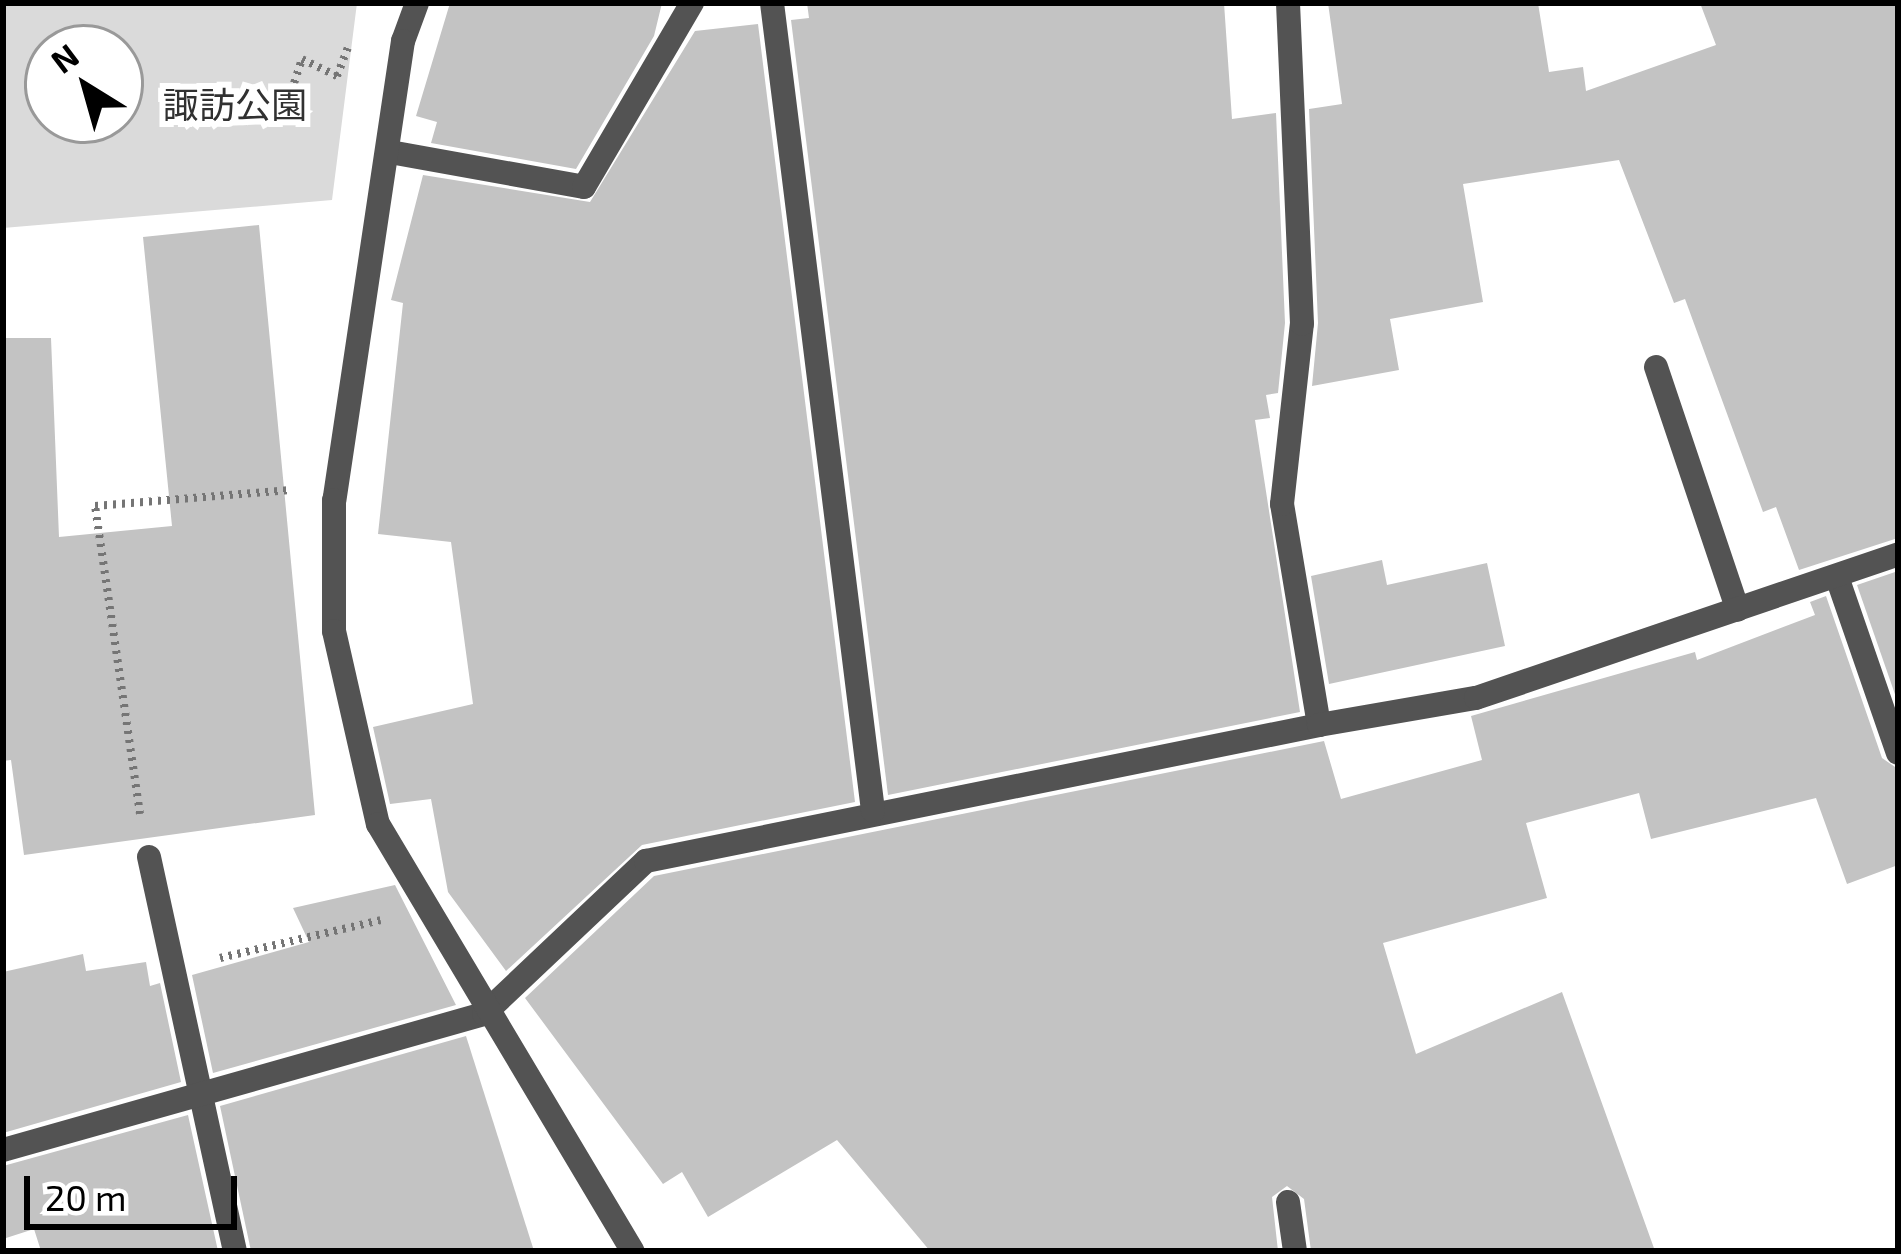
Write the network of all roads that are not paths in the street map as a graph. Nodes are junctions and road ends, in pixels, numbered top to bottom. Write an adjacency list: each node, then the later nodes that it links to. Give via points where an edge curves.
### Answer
1 (417, 3): 5 (street, via 403,41)
2 (692, 3): 5 (street, via 584,187)
3 (772, 3): 12 (street)
4 (1288, 3): 10 (street, via 1302,323 1282,504)
5 (390, 152): 14 (street, via 334,500 334,631 377,824)
6 (1656, 367): 9 (street)
7 (1898, 554): 8 (street)
8 (1837, 577): 9 (street); 11 (street)
9 (1738, 610): 10 (street, via 1476,698)
10 (1319, 725): 12 (street)
11 (1898, 753)
12 (873, 812): 14 (street, via 646,861)
13 (149, 857): 15 (street)
14 (484, 1014): 15 (street); 19 (street)
15 (198, 1090): 16 (street); 18 (street)
16 (3, 1150)
17 (1288, 1202): 20 (street)
18 (235, 1251)
19 (633, 1251)
20 (1295, 1251)

